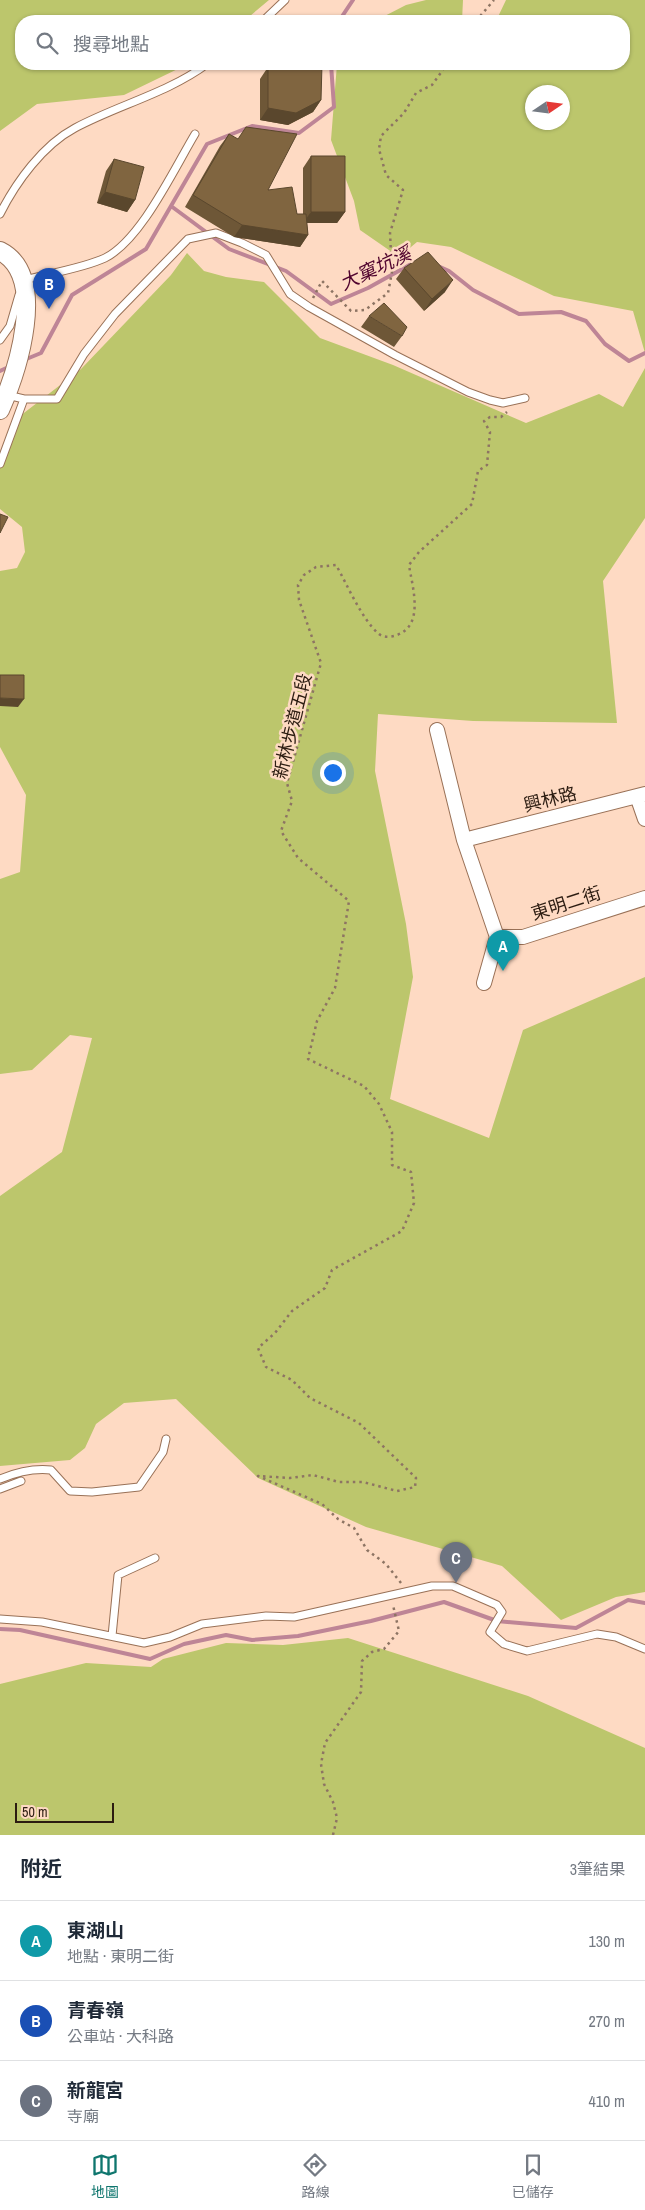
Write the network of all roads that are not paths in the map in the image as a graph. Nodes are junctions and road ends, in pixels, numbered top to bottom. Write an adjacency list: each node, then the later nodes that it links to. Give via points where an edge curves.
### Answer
1 (285, 0): 2 (lane)
2 (269, 15)
3 (196, 70): 5 (lane, via 67,133 49,147 9,197)
4 (195, 134): 7 (lane, via 136,232 122,248 103,259)
5 (0, 214)
6 (0, 251): 7 (street, via 18,267)
7 (24, 280): 8 (lane, via 10,326); 9 (street, via 27,302 18,355)
8 (0, 340)
9 (6, 395): 11 (lane)
10 (523, 398): 11 (lane, via 503,403 468,392 395,355 290,294 266,255 216,233 188,239 115,314 84,354 57,399)
11 (24, 399): 12 (lane)
12 (0, 464)
13 (437, 730): 16 (street)
14 (641, 795): 15 (street); 16 (street, 興林路)
15 (645, 819)
16 (464, 840): 18 (street)
17 (645, 898): 18 (street, 東明二街, via 522,937)
18 (497, 937): 19 (street)
19 (484, 983)
20 (166, 1439): 21 (lane, via 163,1452 140,1488 70,1491 51,1470 38,1468)
21 (0, 1479)
22 (20, 1481): 23 (lane)
23 (0, 1490)
24 (154, 1558): 26 (lane, via 118,1575)
25 (0, 1619): 26 (lane, via 42,1622)
26 (112, 1636): 27 (lane, via 144,1643 202,1624 266,1616 294,1617 432,1586 453,1586 497,1605 501,1614 490,1632 504,1644 527,1651 597,1634 616,1637)
27 (645, 1650)

